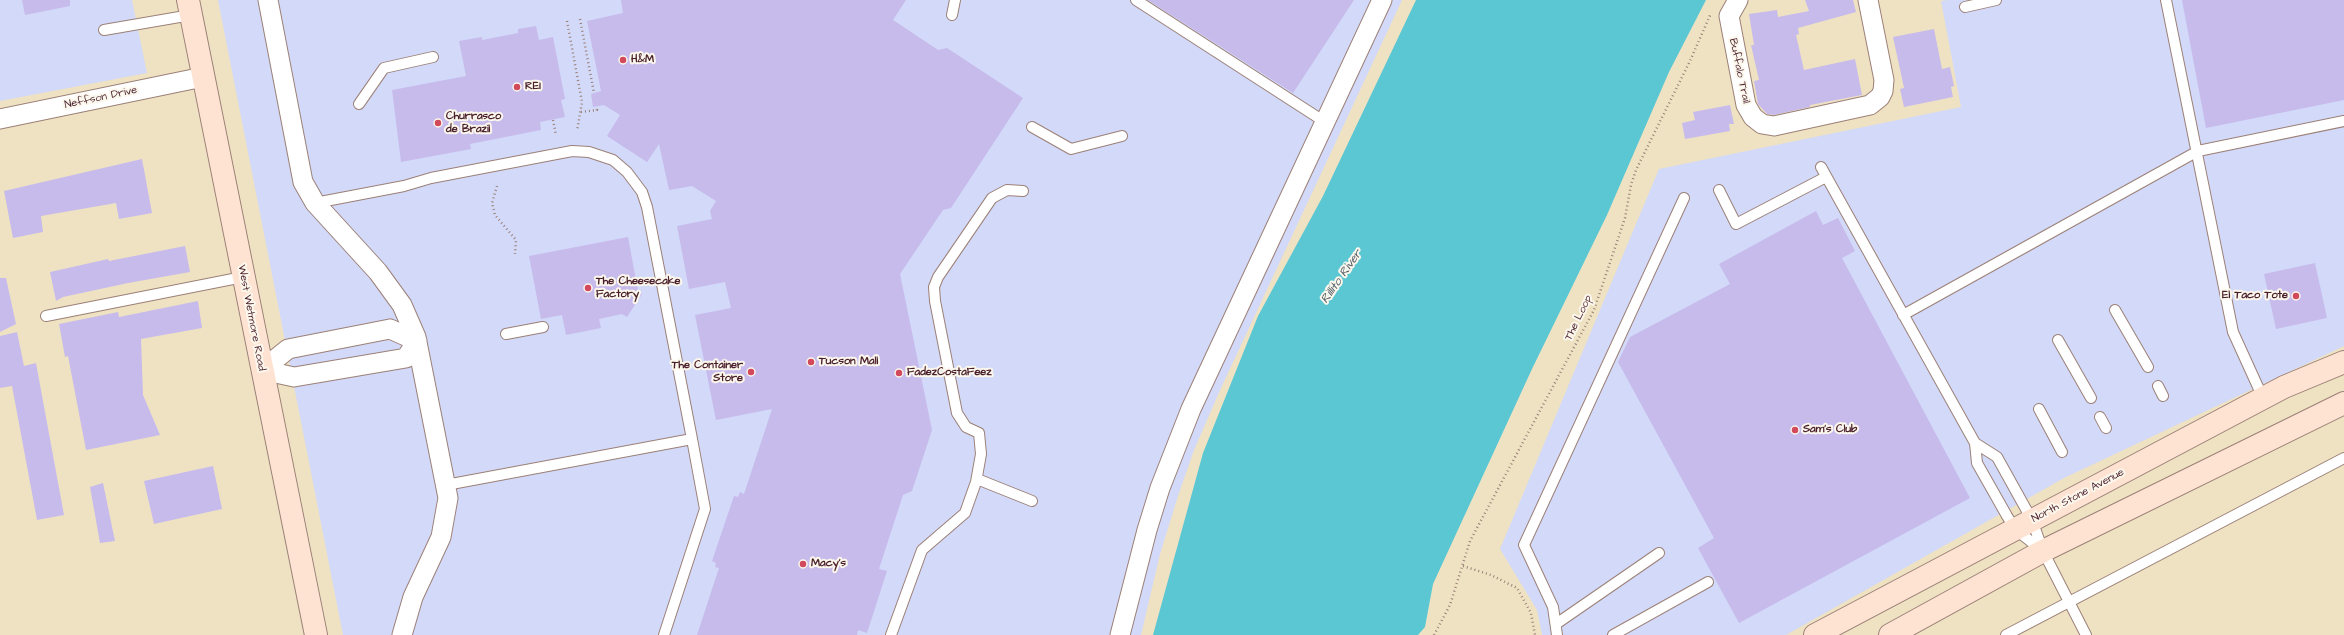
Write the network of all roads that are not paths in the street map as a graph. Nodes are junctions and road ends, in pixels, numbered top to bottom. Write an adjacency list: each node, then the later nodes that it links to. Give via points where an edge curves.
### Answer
1 (268, 0): 27 (street, via 303,182)
2 (955, 0): 11 (lane)
3 (1136, 0): 18 (lane)
4 (1382, 0): 18 (street)
5 (1738, 0): 6 (street, Buffalo Trail, via 1729,16 1746,105 1752,117 1762,124 1774,126 1876,102 1883,91 1884,80)
6 (1868, 0)
7 (1996, 0): 9 (lane)
8 (2166, 0): 21 (lane)
9 (1965, 7)
10 (189, 8): 12 (lane); 14 (main road, West Wetmore Road)
11 (952, 15)
12 (104, 30)
13 (433, 57): 15 (lane, via 384,68)
14 (203, 77): 16 (street, Neffson Drive); 28 (main road, West Wetmore Road)
15 (359, 104)
16 (0, 119)
17 (2344, 121): 21 (lane)
18 (1325, 122): 64 (street, via 1174,449 1146,530)
19 (1032, 127): 20 (lane, via 1071,148)
20 (1122, 136)
21 (2198, 151): 30 (lane); 42 (lane, via 2234,332)
22 (1821, 167): 23 (lane)
23 (1826, 177): 24 (lane, via 1736,224); 30 (lane)
24 (1719, 190)
25 (1023, 191): 51 (lane, via 1007,190 992,198 938,277 934,287 957,413 966,427 979,433)
26 (1684, 198): 59 (lane, via 1524,545 1553,607)
27 (315, 203): 34 (street, via 378,272 402,305); 47 (lane, via 561,152 589,152 613,160 635,180 645,200)
28 (243, 277): 31 (lane); 38 (main road, West Wetmore Road)
29 (2115, 310): 37 (lane)
30 (1903, 315): 48 (lane)
31 (46, 316)
32 (542, 327): 33 (lane)
33 (506, 334)
34 (417, 340): 38 (street, via 390,329 288,349); 38 (street, via 406,358 294,377); 52 (street)
35 (2058, 340): 41 (lane)
36 (2344, 362): 42 (main road, North Stone Avenue)
37 (2148, 367)
38 (262, 370): 60 (main road, West Wetmore Road)
39 (2158, 386): 40 (lane)
40 (2164, 396)
41 (2091, 398)
42 (2263, 398): 54 (main road, North Stone Avenue)
43 (2344, 403): 55 (main road)
44 (2039, 409): 49 (lane)
45 (2100, 417): 46 (lane)
46 (2106, 428)
47 (692, 439): 52 (lane); 62 (lane, via 705,509)
48 (1975, 443): 54 (lane, via 1977,463); 54 (lane, via 1997,457)
49 (2062, 452)
50 (2344, 458): 58 (lane)
51 (977, 478): 53 (lane); 63 (lane, via 965,513 927,545 918,556)
52 (446, 485): 61 (street, via 447,511 441,537 413,597)
53 (1032, 501)
54 (2023, 525): 55 (lane); 55 (lane); 67 (main road, North Stone Avenue)
55 (2043, 551): 58 (lane); 68 (main road)
56 (1659, 552): 59 (lane)
57 (1708, 582): 66 (lane)
58 (2069, 602): 69 (lane); 70 (lane)
59 (1556, 624): 65 (lane)
60 (316, 635)
61 (402, 635)
62 (664, 635)
63 (891, 635)
64 (1120, 635)
65 (1557, 635)
66 (1613, 635)
67 (1815, 635)
68 (1890, 635)
69 (2006, 635)
70 (2086, 635)

